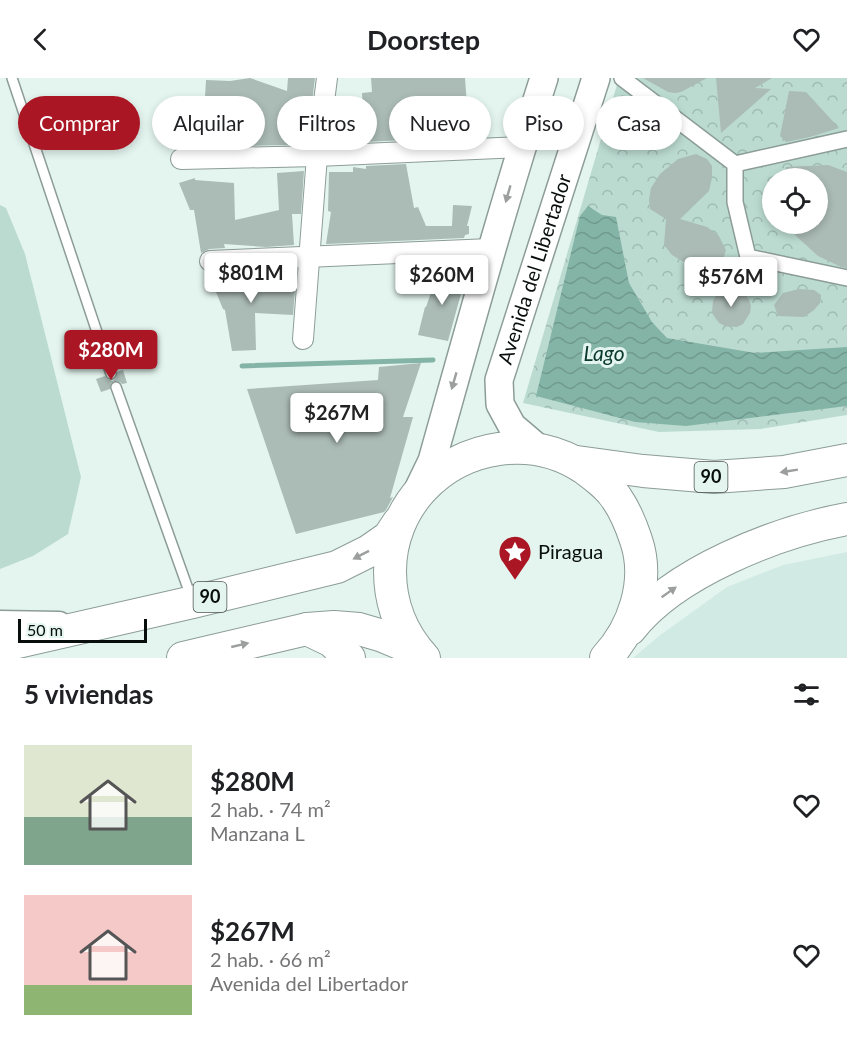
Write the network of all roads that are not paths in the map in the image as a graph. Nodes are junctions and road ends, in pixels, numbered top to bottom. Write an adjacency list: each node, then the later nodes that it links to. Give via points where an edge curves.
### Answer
1 (12, 78): 18 (lane)
2 (327, 78): 10 (street)
3 (544, 78): 6 (main road)
4 (596, 78): 20 (main road, Avenida del Libertador, via 499,380 500,404 512,426)
5 (622, 78): 12 (street)
6 (538, 96)
7 (847, 139): 12 (street)
8 (503, 148): 10 (street)
9 (521, 150): 13 (main road, one-way to 13)
10 (317, 156): 11 (street); 14 (street)
11 (181, 159)
12 (735, 164): 16 (street, via 735,202 748,257)
13 (491, 249): 14 (street); 23 (main road, one-way to 23, via 432,461)
14 (309, 256): 15 (street); 17 (street)
15 (210, 261)
16 (847, 278)
17 (303, 339)
18 (111, 374)
19 (116, 387): 25 (lane)
20 (540, 449): 22 (highway); 23 (highway, via 516,447 470,455 440,472)
21 (847, 460): 22 (highway, 90, one-way to 22, via 784,472 714,477)
22 (575, 462): 30 (highway, via 616,497 630,520 638,546 638,600 629,626)
23 (409, 506): 25 (highway, 90, one-way to 25, via 389,537 337,567); 31 (highway, via 394,538 390,585 404,630)
24 (847, 519): 30 (highway, one-way to 24, via 640,616 668,592 718,562 773,539)
25 (193, 602): 27 (highway, 90)
26 (0, 623): 27 (street)
27 (91, 624): 29 (highway, 90)
28 (307, 629): 31 (highway, via 359,629); 32 (highway, one-way to 28); 33 (highway, via 332,641)
29 (0, 645)
30 (610, 653)
31 (420, 654)
32 (183, 658)
33 (349, 658)

